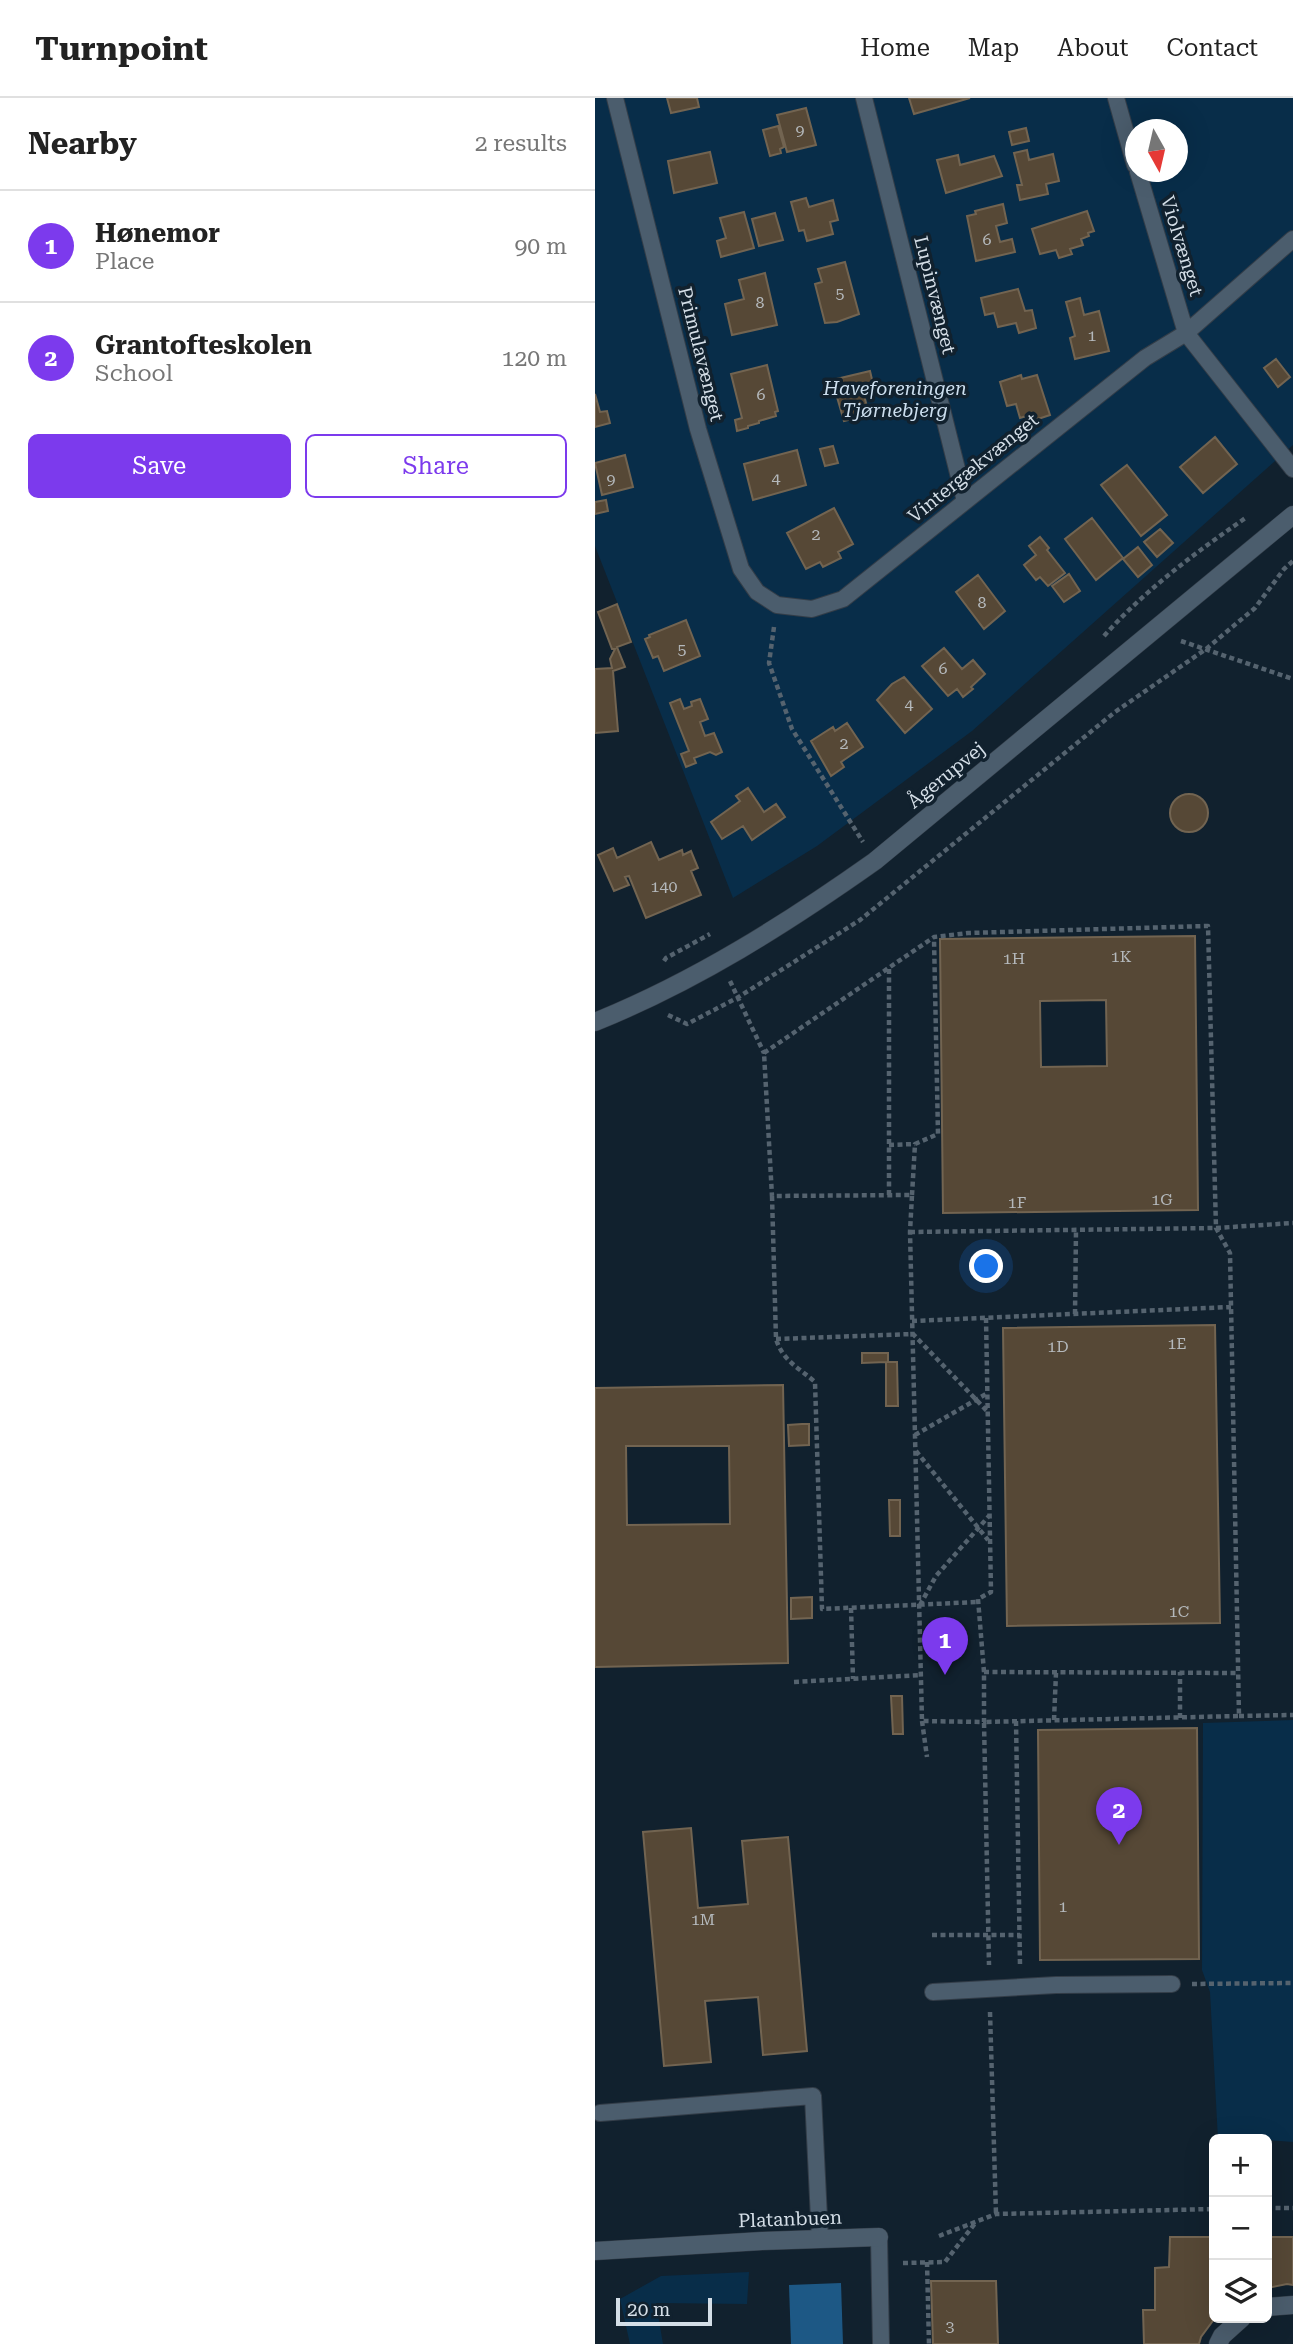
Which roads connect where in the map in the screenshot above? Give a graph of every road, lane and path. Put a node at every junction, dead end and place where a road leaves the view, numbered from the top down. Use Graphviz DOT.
graph roads {
  1 [pos="615,98"];
  2 [pos="864,98"];
  3 [pos="1116,98"];
  4 [pos="1125,128"];
  5 [pos="1140,182"];
  6 [pos="1293,239"];
  7 [pos="1186,333"];
  8 [pos="1293,469"];
  9 [pos="965,501"];
  10 [pos="1257,510"];
  11 [pos="1293,515"];
  12 [pos="1293,561"];
  13 [pos="777,605"];
  14 [pos="1155,631"];
  15 [pos="1096,645"];
  16 [pos="1206,649"];
  17 [pos="1293,679"];
  18 [pos="873,833"];
  19 [pos="862,841"];
  20 [pos="852,848"];
  21 [pos="875,861"];
  22 [pos="711,934"];
  23 [pos="934,937"];
  24 [pos="721,961"];
  25 [pos="890,967"];
  26 [pos="737,998"];
  27 [pos="642,1002"];
  28 [pos="595,1022"];
  29 [pos="764,1053"];
  30 [pos="915,1144"];
  31 [pos="889,1145"];
  32 [pos="889,1195"];
  33 [pos="912,1195"];
  34 [pos="772,1196"];
  35 [pos="1293,1223"];
  36 [pos="1216,1228"];
  37 [pos="1076,1230"];
  38 [pos="910,1232"];
  39 [pos="1231,1307"];
  40 [pos="1075,1314"];
  41 [pos="986,1318"];
  42 [pos="912,1321"];
  43 [pos="913,1334"];
  44 [pos="776,1339"];
  45 [pos="987,1393"];
  46 [pos="977,1399"];
  47 [pos="987,1411"];
  48 [pos="915,1435"];
  49 [pos="915,1451"];
  50 [pos="989,1516"];
  51 [pos="979,1527"];
  52 [pos="989,1542"];
  53 [pos="978,1601"];
  54 [pos="919,1605"];
  55 [pos="851,1608"];
  56 [pos="984,1672"];
  57 [pos="1180,1672"];
  58 [pos="1056,1673"];
  59 [pos="1238,1673"];
  60 [pos="921,1675"];
  61 [pos="853,1679"];
  62 [pos="794,1682"];
  63 [pos="1293,1715"];
  64 [pos="1239,1716"];
  65 [pos="1180,1718"];
  66 [pos="1054,1720"];
  67 [pos="922,1721"];
  68 [pos="1016,1721"];
  69 [pos="984,1722"];
  70 [pos="927,1756"];
  71 [pos="932,1935"];
  72 [pos="987,1935"];
  73 [pos="1020,1935"];
  74 [pos="1020,1967"];
  75 [pos="1293,1983"];
  76 [pos="1172,1984"];
  77 [pos="990,1989"];
  78 [pos="933,1992"];
  79 [pos="600,2113"];
  80 [pos="1293,2206"];
  81 [pos="1272,2208"];
  82 [pos="1209,2209"];
  83 [pos="996,2214"];
  84 [pos="939,2236"];
  85 [pos="880,2237"];
  86 [pos="820,2239"];
  87 [pos="595,2250"];
  88 [pos="927,2262"];
  89 [pos="1293,2305"];
  90 [pos="1272,2306"];
  91 [pos="1236,2323"];
  92 [pos="881,2344"];
  93 [pos="929,2344"];
  94 [pos="1218,2344"];
  1 -- 13 [label="lane, Primulavænget"];
  2 -- 9 [label="lane, Lupinvænget"];
  3 -- 4 [label="lane"];
  5 -- 7 [label="lane, Violvænget"];
  6 -- 7 [label="lane, Vintergækvænget"];
  7 -- 8 [label="lane"];
  7 -- 9 [label="lane, Vintergækvænget"];
  9 -- 13 [label="lane, Vintergækvænget"];
  10 -- 15 [label="path"];
  11 -- 14 [label="street, Ågerupvej"];
  12 -- 16 [label="path"];
  13 -- 19 [label="path"];
  14 -- 16 [label="path"];
  14 -- 21 [label="street, Ågerupvej"];
  16 -- 17 [label="path"];
  16 -- 26 [label="path"];
  18 -- 19 [label="path"];
  19 -- 20 [label="path"];
  19 -- 21 [label="path"];
  21 -- 24 [label="street, Ågerupvej"];
  22 -- 27 [label="path"];
  23 -- 25 [label="path"];
  23 -- 30 [label="path"];
  23 -- 36 [label="path"];
  24 -- 26 [label="path"];
  24 -- 27 [label="street, Ågerupvej"];
  25 -- 29 [label="path"];
  25 -- 31 [label="path"];
  26 -- 27 [label="path"];
  26 -- 29 [label="path"];
  27 -- 28 [label="street, Ågerupvej"];
  29 -- 34 [label="path"];
  30 -- 31 [label="path"];
  30 -- 33 [label="path"];
  31 -- 32 [label="path"];
  32 -- 33 [label="path"];
  32 -- 34 [label="path"];
  33 -- 38 [label="path"];
  34 -- 44 [label="path"];
  35 -- 36 [label="path"];
  36 -- 37 [label="path"];
  36 -- 39 [label="path"];
  37 -- 38 [label="path"];
  37 -- 40 [label="path"];
  38 -- 42 [label="path"];
  39 -- 40 [label="path"];
  39 -- 59 [label="path"];
  40 -- 41 [label="path"];
  41 -- 42 [label="path"];
  41 -- 45 [label="path"];
  42 -- 43 [label="path"];
  43 -- 44 [label="path"];
  43 -- 46 [label="path"];
  43 -- 48 [label="path"];
  44 -- 55 [label="path"];
  45 -- 46 [label="path"];
  45 -- 47 [label="path"];
  46 -- 47 [label="path"];
  46 -- 48 [label="path"];
  47 -- 50 [label="path"];
  48 -- 49 [label="path"];
  49 -- 51 [label="path"];
  49 -- 54 [label="path"];
  50 -- 51 [label="path"];
  50 -- 52 [label="path"];
  51 -- 52 [label="path"];
  51 -- 54 [label="path"];
  52 -- 53 [label="path"];
  53 -- 54 [label="path"];
  53 -- 56 [label="path"];
  54 -- 55 [label="path"];
  54 -- 60 [label="path"];
  55 -- 61 [label="path"];
  56 -- 58 [label="path"];
  56 -- 69 [label="path"];
  57 -- 58 [label="path"];
  57 -- 59 [label="path"];
  57 -- 65 [label="path"];
  58 -- 66 [label="path"];
  59 -- 64 [label="path"];
  60 -- 61 [label="path"];
  60 -- 67 [label="path"];
  61 -- 62 [label="path"];
  63 -- 64 [label="path"];
  64 -- 65 [label="path"];
  65 -- 66 [label="path"];
  66 -- 68 [label="path"];
  67 -- 69 [label="path"];
  67 -- 70 [label="path"];
  68 -- 69 [label="path"];
  68 -- 73 [label="path"];
  69 -- 72 [label="path"];
  71 -- 72 [label="path"];
  72 -- 73 [label="path"];
  72 -- 77 [label="path"];
  73 -- 74 [label="path"];
  75 -- 76 [label="path"];
  76 -- 77 [label="lane"];
  77 -- 78 [label="lane"];
  77 -- 83 [label="path"];
  79 -- 86 [label="lane"];
  80 -- 81 [label="path"];
  82 -- 83 [label="path"];
  83 -- 84 [label="path"];
  85 -- 86 [label="street, Platanbuen"];
  85 -- 92 [label="lane, Platanbuen"];
  86 -- 87 [label="street, Platanbuen"];
  88 -- 93 [label="path"];
  89 -- 90 [label="street"];
  91 -- 94 [label="street"];
}
